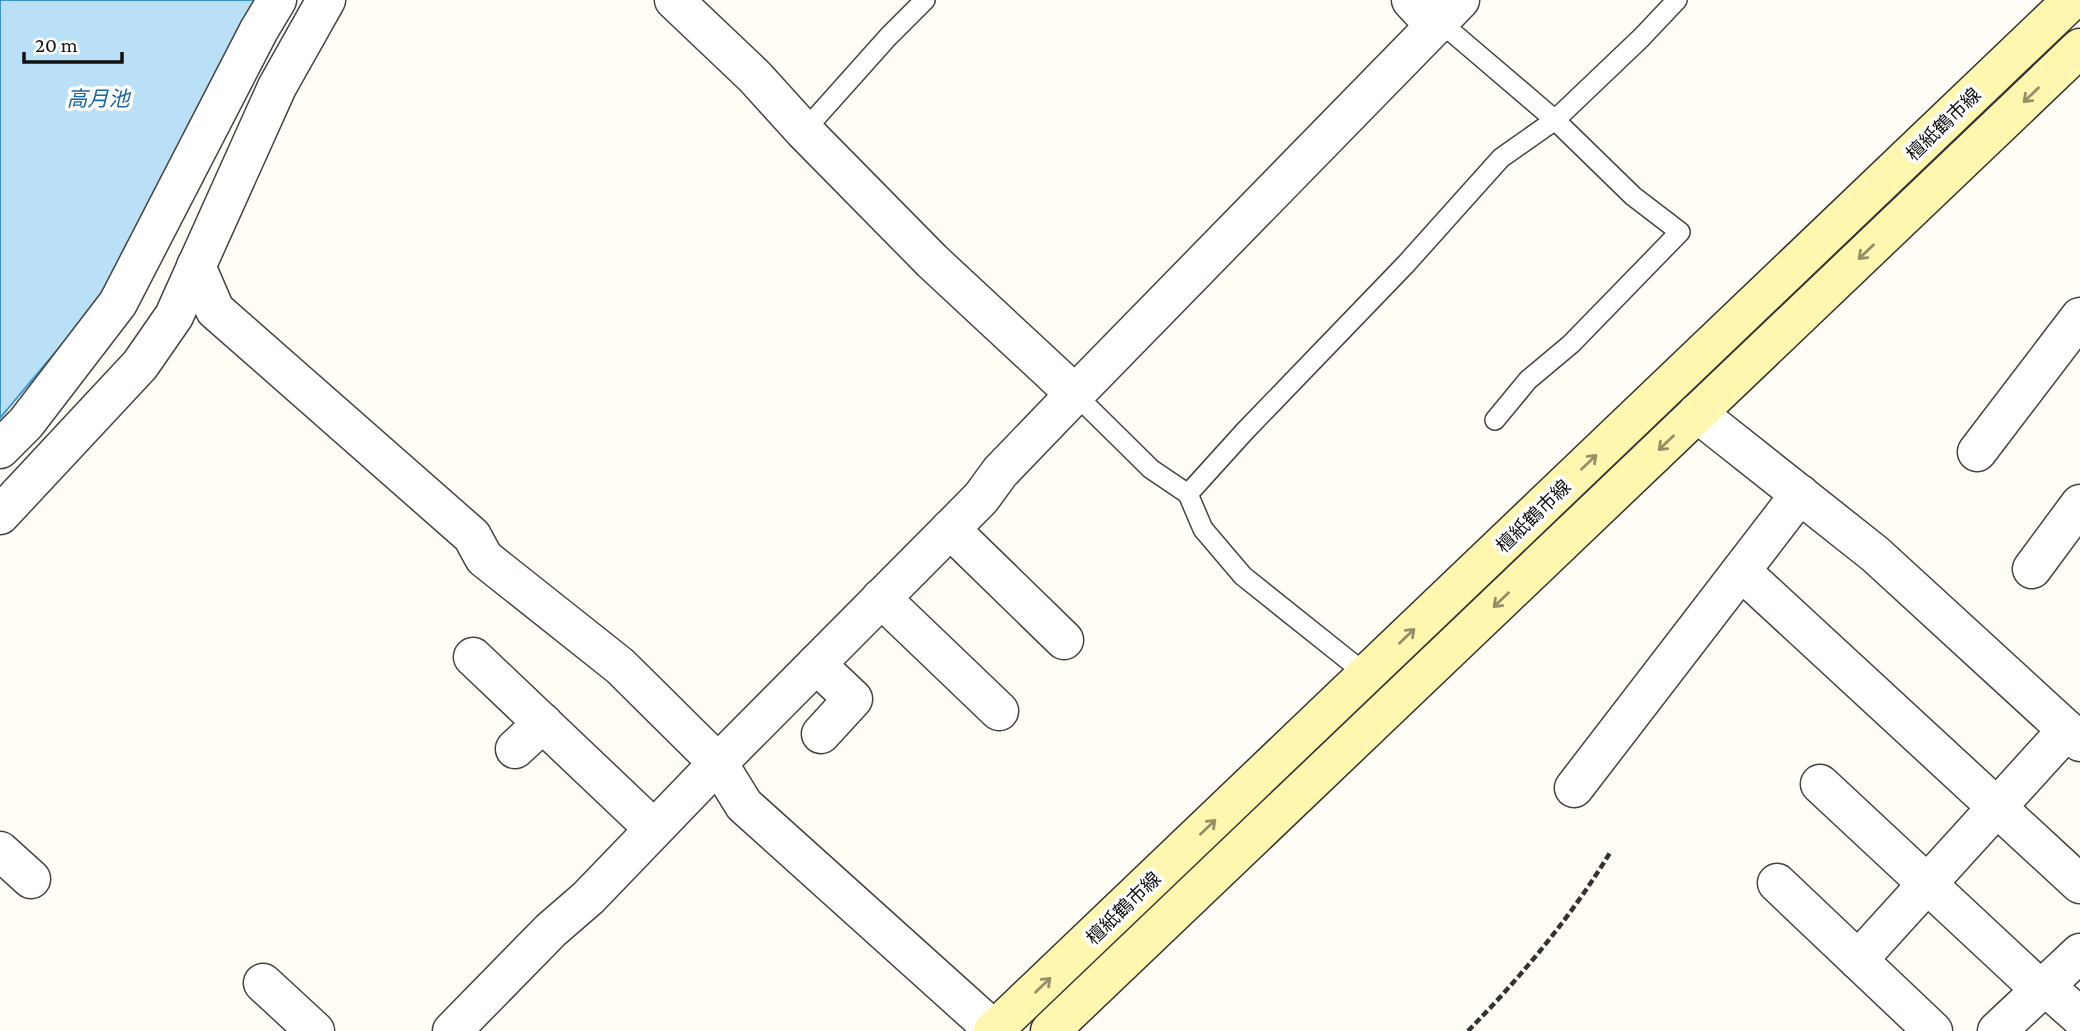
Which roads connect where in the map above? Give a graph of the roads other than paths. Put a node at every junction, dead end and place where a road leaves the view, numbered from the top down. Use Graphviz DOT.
graph roads {
  1 [pos="277,0"];
  2 [pos="326,0"];
  3 [pos="925,0"];
  4 [pos="1677,0"];
  5 [pos="2072,0"];
  6 [pos="682,2"];
  7 [pos="1436,12"];
  8 [pos="2080,48"];
  9 [pos="1555,120"];
  10 [pos="804,131"];
  11 [pos="196,266"];
  12 [pos="2080,317"];
  13 [pos="1075,394"];
  14 [pos="1698,413"];
  15 [pos="1495,420"];
  16 [pos="0,449"];
  17 [pos="1977,452"];
  18 [pos="1188,494"];
  19 [pos="1800,494"];
  20 [pos="2080,504"];
  21 [pos="0,515"];
  22 [pos="950,529"];
  23 [pos="2032,569"];
  24 [pos="1741,571"];
  25 [pos="881,598"];
  26 [pos="1064,640"];
  27 [pos="473,657"];
  28 [pos="816,664"];
  29 [pos="1367,675"];
  30 [pos="999,711"];
  31 [pos="543,723"];
  32 [pos="821,734"];
  33 [pos="2073,736"];
  34 [pos="515,749"];
  35 [pos="718,762"];
  36 [pos="1820,784"];
  37 [pos="1574,788"];
  38 [pos="1996,808"];
  39 [pos="654,829"];
  40 [pos="0,851"];
  41 [pos="31,878"];
  42 [pos="1777,883"];
  43 [pos="1928,883"];
  44 [pos="2080,884"];
  45 [pos="2080,953"];
  46 [pos="1858,960"];
  47 [pos="263,983"];
  48 [pos="2043,988"];
  49 [pos="2080,1017"];
  50 [pos="994,1030"];
  51 [pos="314,1031"];
  52 [pos="452,1031"];
  53 [pos="1050,1031"];
  54 [pos="1933,1031"];
  55 [pos="1997,1031"];
  1 -- 16 [label="street"];
  2 -- 11 [label="street"];
  3 -- 10 [label="lane"];
  4 -- 9 [label="lane"];
  29 -- 5 [label="main road, 檀紙鶴市線, one-way"];
  6 -- 10 [label="street"];
  7 -- 9 [label="lane"];
  7 -- 13 [label="street"];
  8 -- 14 [label="main road, 檀紙鶴市線, one-way"];
  9 -- 15 [label="lane"];
  9 -- 18 [label="lane"];
  10 -- 13 [label="street"];
  11 -- 21 [label="street"];
  11 -- 35 [label="street"];
  12 -- 17 [label="street"];
  13 -- 18 [label="lane"];
  13 -- 22 [label="street"];
  14 -- 19 [label="street"];
  14 -- 53 [label="main road, 檀紙鶴市線, one-way"];
  18 -- 29 [label="lane"];
  19 -- 24 [label="street"];
  19 -- 33 [label="street"];
  20 -- 23 [label="street"];
  22 -- 25 [label="street"];
  22 -- 26 [label="street"];
  24 -- 37 [label="street"];
  24 -- 38 [label="street"];
  25 -- 28 [label="street"];
  25 -- 30 [label="street"];
  27 -- 31 [label="street"];
  28 -- 32 [label="street"];
  28 -- 35 [label="street"];
  50 -- 29 [label="main road, 檀紙鶴市線, one-way"];
  31 -- 34 [label="street"];
  31 -- 39 [label="street"];
  33 -- 38 [label="street"];
  35 -- 39 [label="street"];
  35 -- 50 [label="street"];
  36 -- 43 [label="street"];
  38 -- 43 [label="street"];
  38 -- 44 [label="street"];
  39 -- 52 [label="street"];
  40 -- 41 [label="street"];
  42 -- 46 [label="street"];
  43 -- 46 [label="street"];
  43 -- 48 [label="street"];
  45 -- 48 [label="street"];
  46 -- 54 [label="street"];
  47 -- 51 [label="street"];
  48 -- 49 [label="street"];
  48 -- 55 [label="street"];
}
